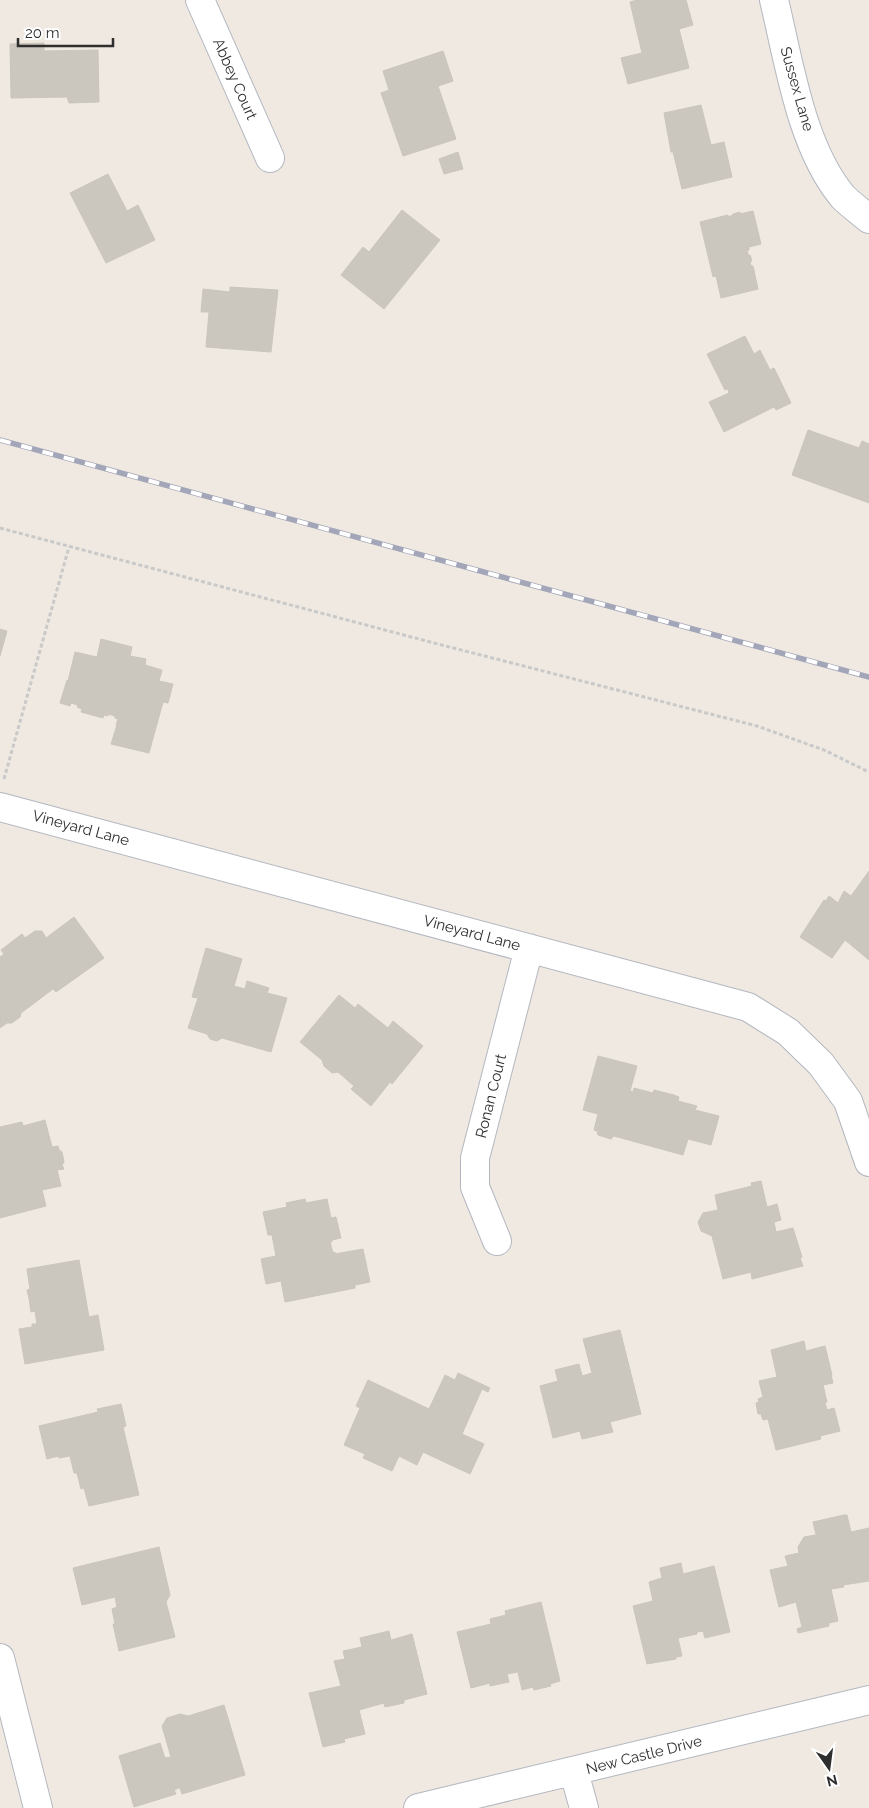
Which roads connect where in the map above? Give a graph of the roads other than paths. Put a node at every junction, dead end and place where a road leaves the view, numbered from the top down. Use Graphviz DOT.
graph roads {
  1 [pos="200,0"];
  2 [pos="774,0"];
  3 [pos="270,158"];
  4 [pos="869,219"];
  5 [pos="1,796"];
  6 [pos="529,948"];
  7 [pos="869,1162"];
  8 [pos="497,1241"];
  9 [pos="0,1658"];
  10 [pos="869,1700"];
  11 [pos="574,1772"];
  12 [pos="38,1808"];
  13 [pos="418,1808"];
  14 [pos="584,1808"];
  1 -- 3 [label="street, Abbey Court"];
  2 -- 4 [label="street, Sussex Lane"];
  5 -- 6 [label="street, Vineyard Lane"];
  6 -- 7 [label="street, Vineyard Lane"];
  6 -- 8 [label="street, Ronan Court"];
  9 -- 12 [label="street"];
  10 -- 11 [label="street, New Castle Drive"];
  11 -- 13 [label="street, New Castle Drive"];
  11 -- 14 [label="street"];
}
